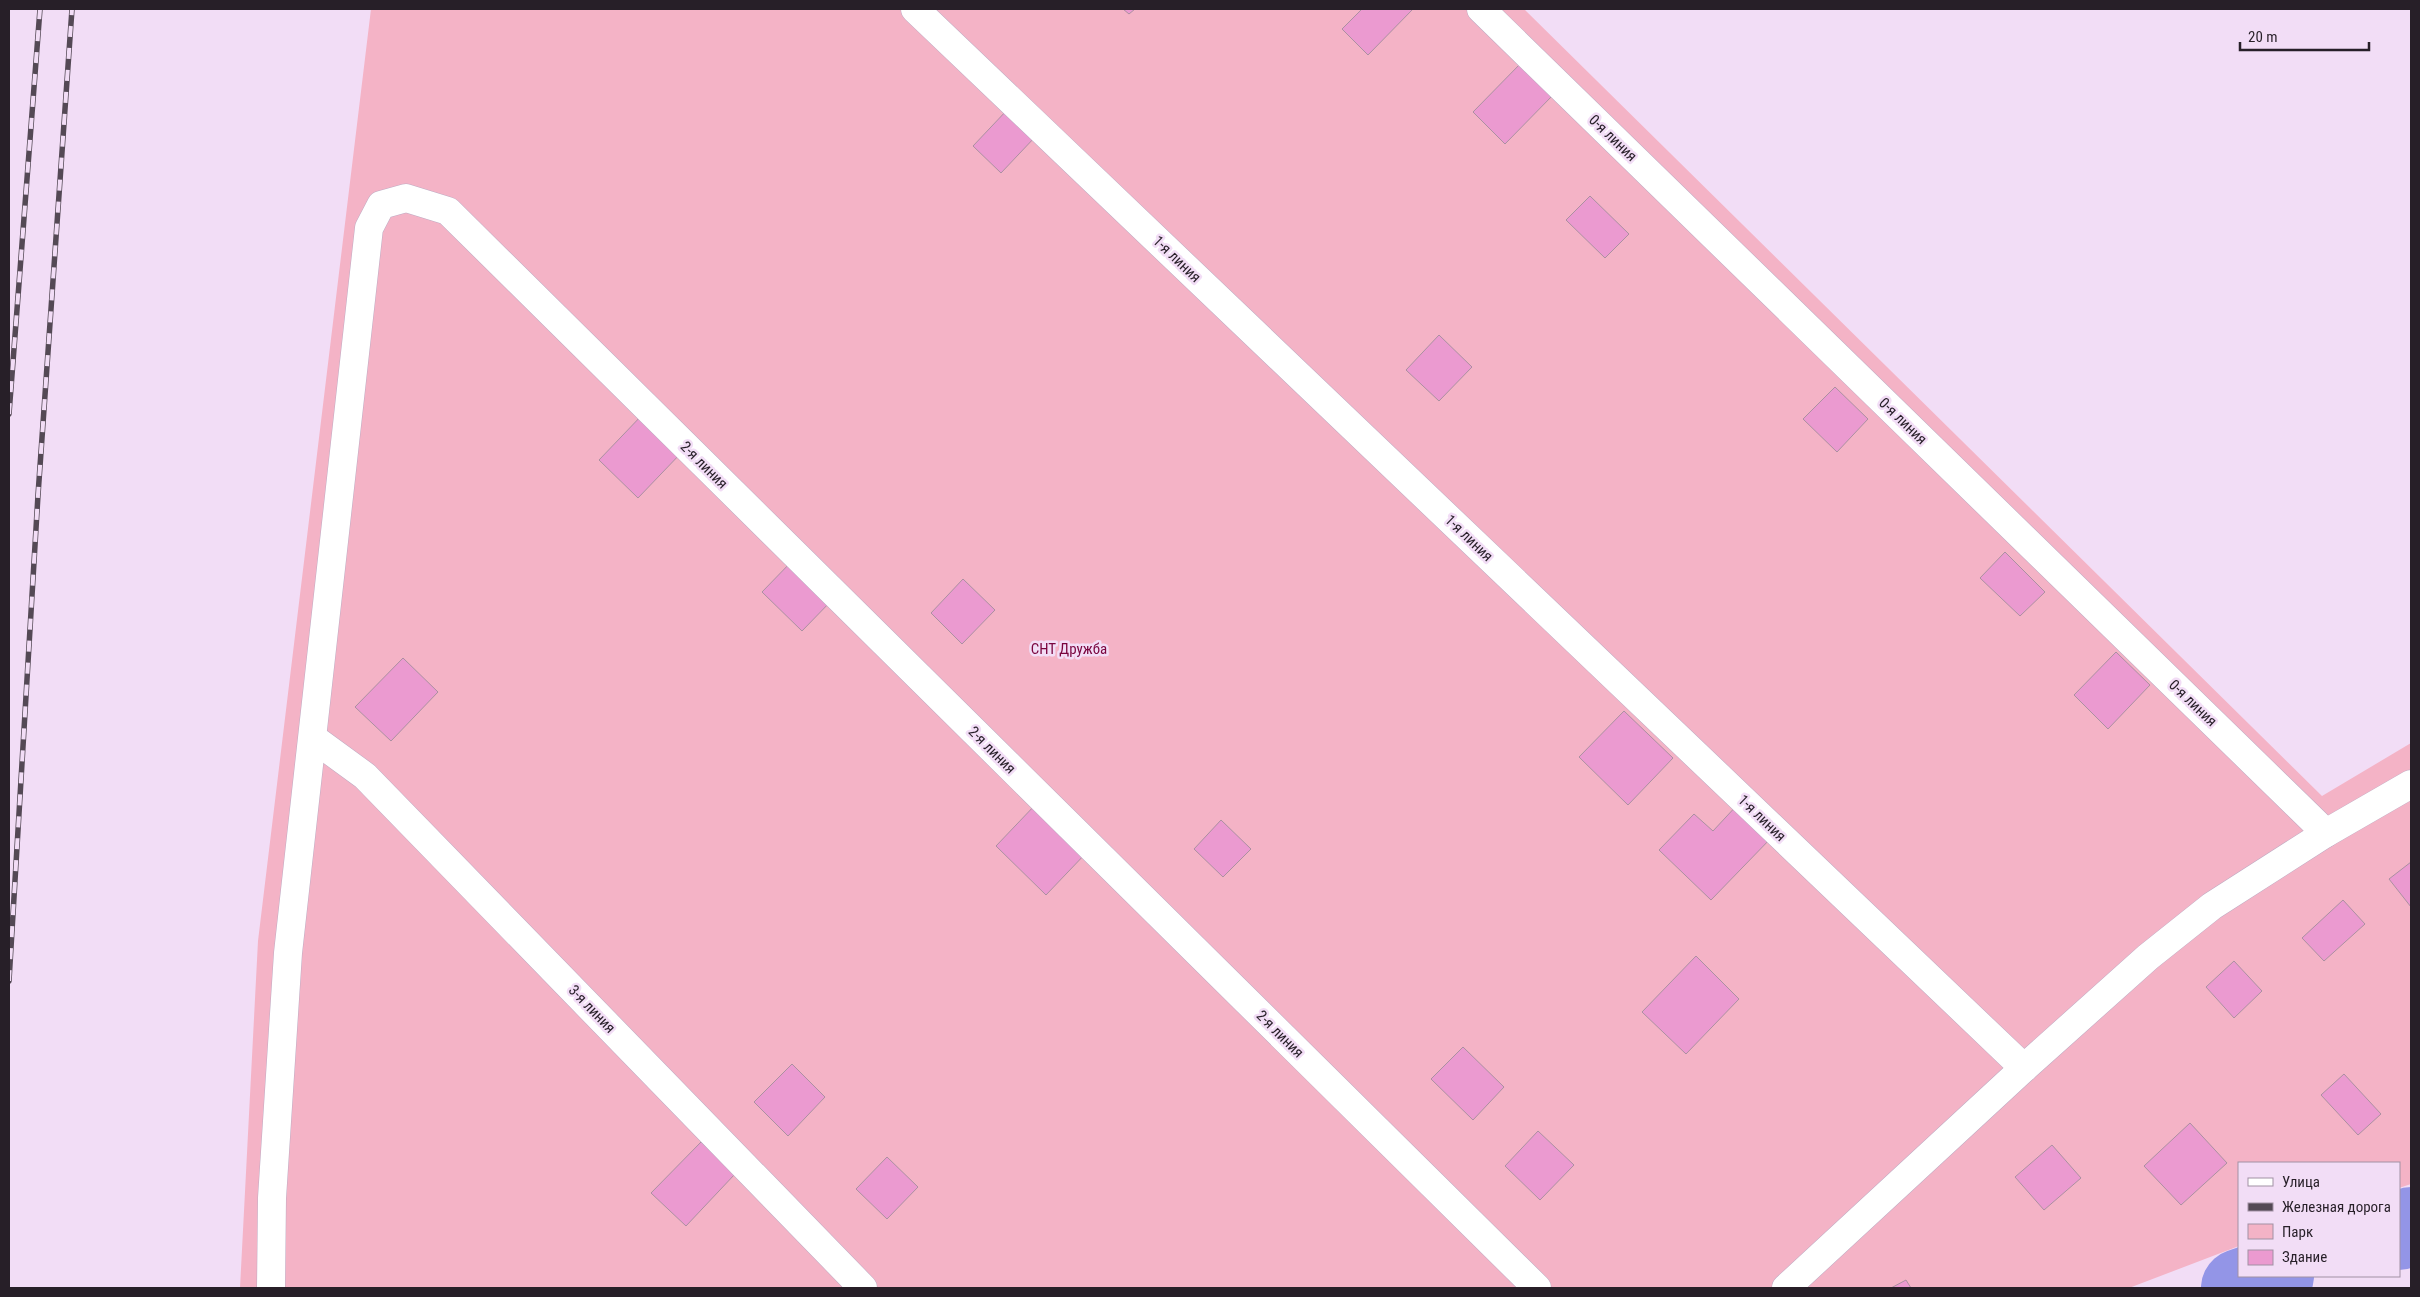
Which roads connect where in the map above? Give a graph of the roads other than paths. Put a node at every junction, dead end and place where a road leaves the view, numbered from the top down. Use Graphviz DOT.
graph roads {
  1 [pos="915,9"];
  2 [pos="1480,9"];
  3 [pos="313,738"];
  4 [pos="2411,784"];
  5 [pos="2326,833"];
  6 [pos="2024,1068"];
  7 [pos="271,1288"];
  8 [pos="863,1288"];
  9 [pos="1537,1288"];
  10 [pos="1786,1288"];
  1 -- 6 [label="street, 1-я линия"];
  2 -- 5 [label="street, 0-я линия"];
  3 -- 7 [label="street"];
  3 -- 8 [label="street, 3-я линия"];
  3 -- 9 [label="street, 2-я линия"];
  4 -- 5 [label="street"];
  5 -- 6 [label="street"];
  6 -- 10 [label="street"];
}
